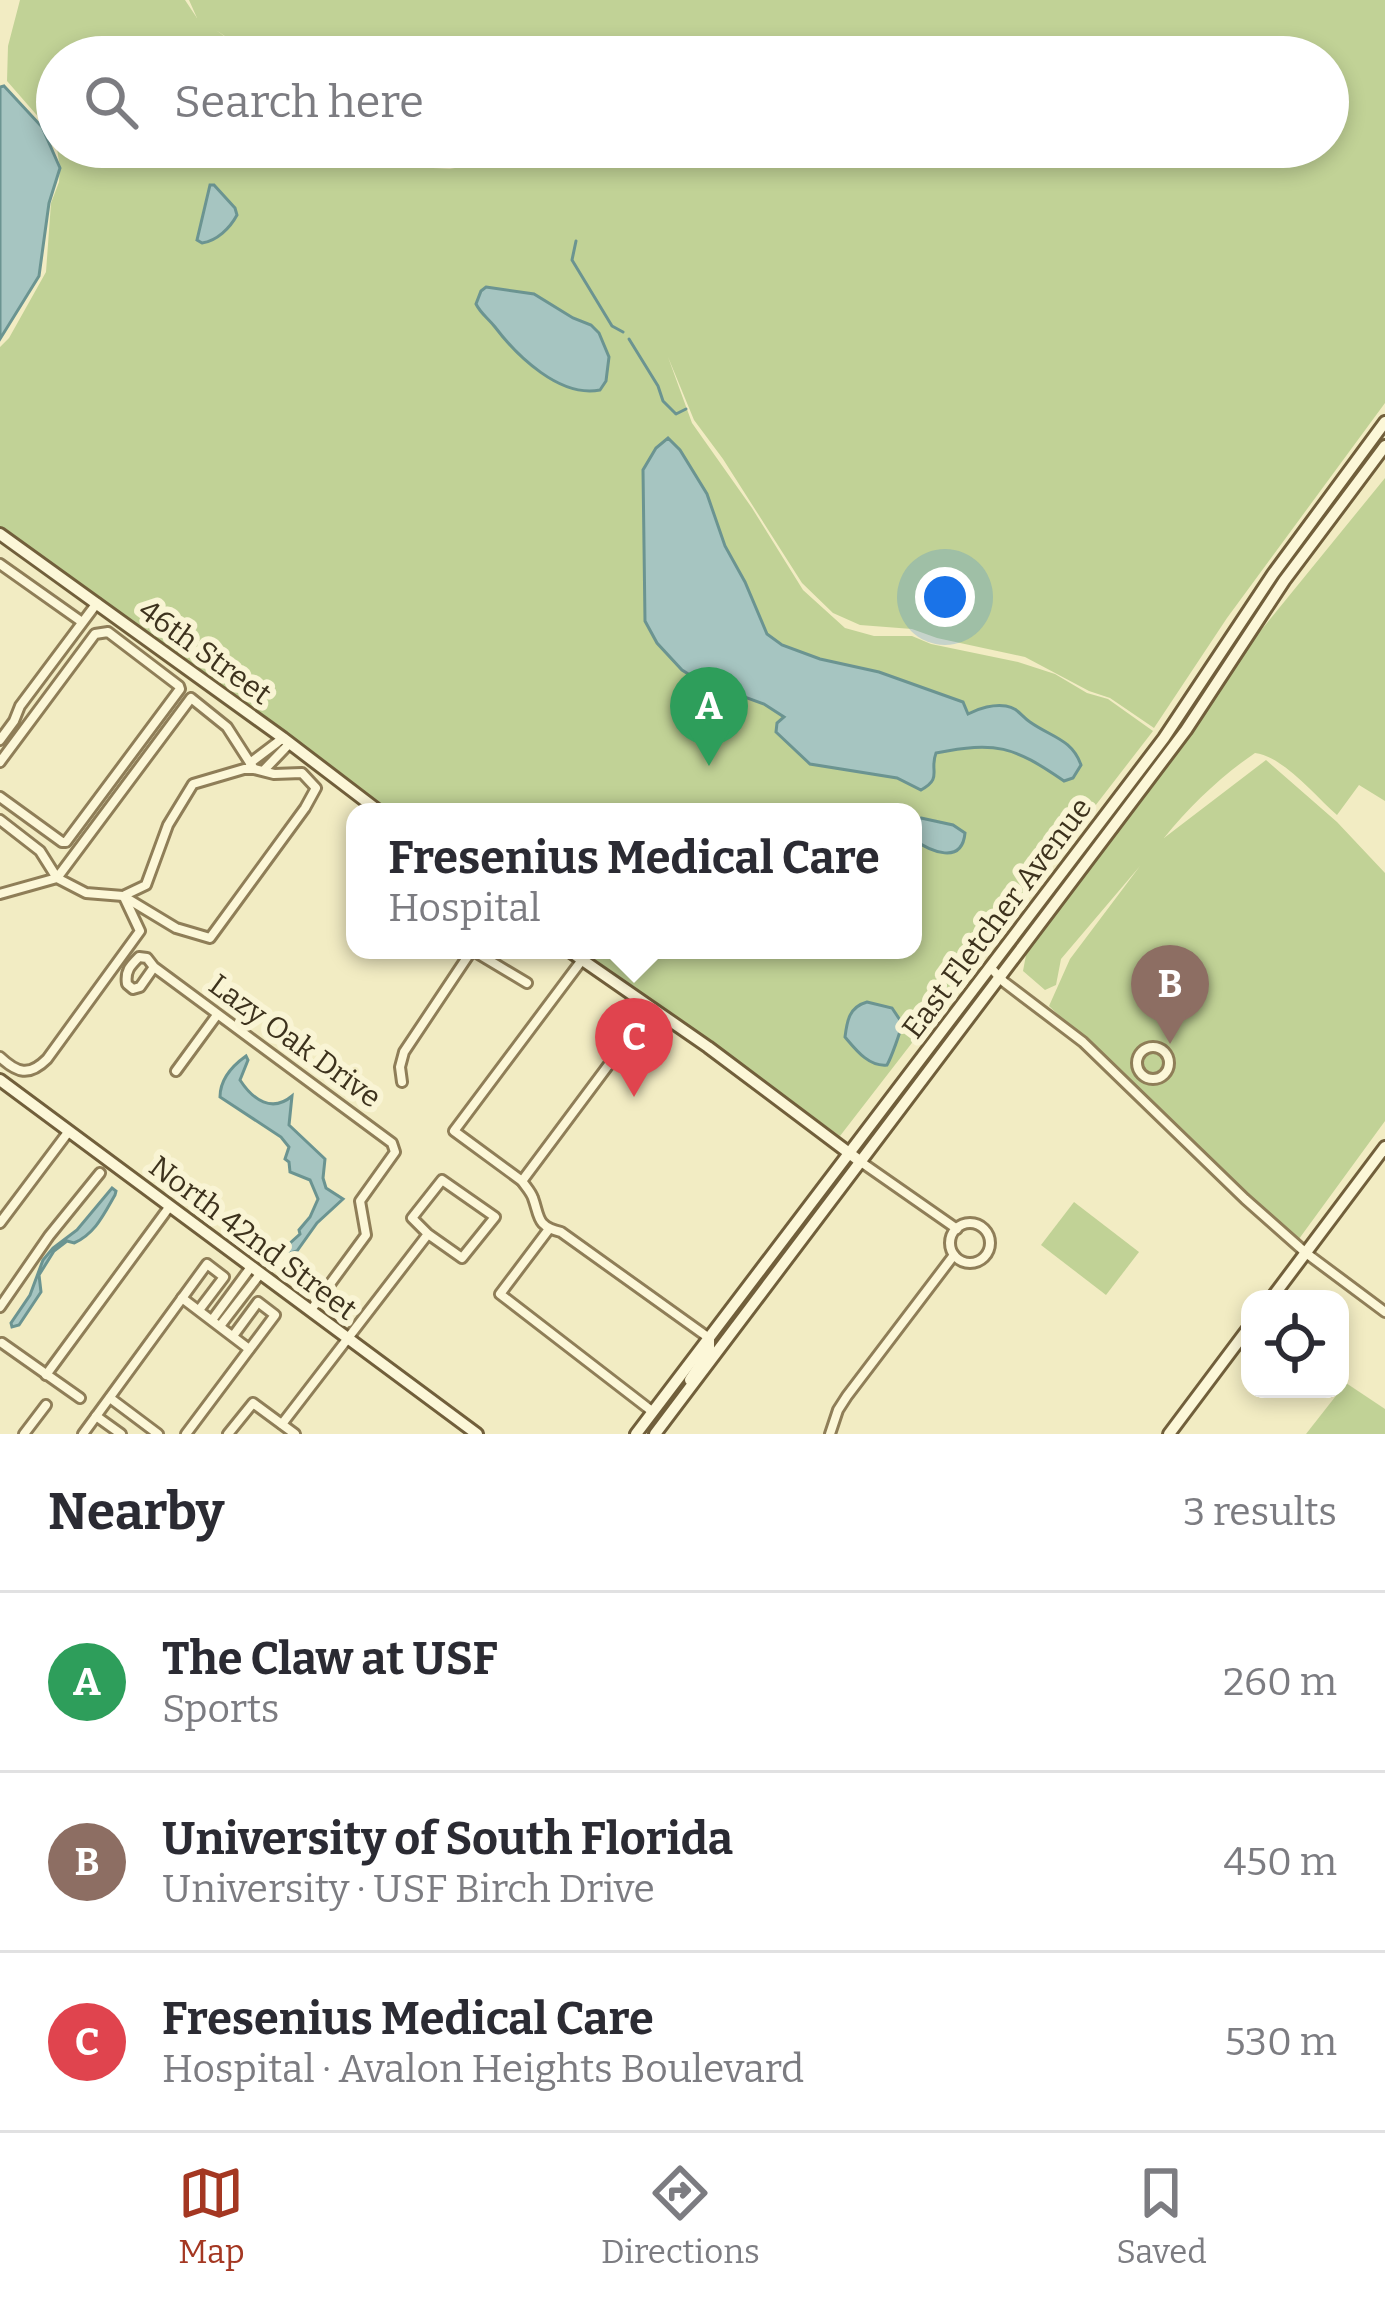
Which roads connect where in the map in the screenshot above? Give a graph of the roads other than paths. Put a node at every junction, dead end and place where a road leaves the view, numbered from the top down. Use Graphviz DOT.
graph roads {
  1 [pos="1385,422"];
  2 [pos="1365,448"];
  3 [pos="1382,455"];
  4 [pos="0,534"];
  5 [pos="0,563"];
  6 [pos="97,603"];
  7 [pos="82,622"];
  8 [pos="140,634"];
  9 [pos="129,649"];
  10 [pos="193,672"];
  11 [pos="180,689"];
  12 [pos="0,740"];
  13 [pos="287,740"];
  14 [pos="0,762"];
  15 [pos="254,766"];
  16 [pos="0,797"];
  17 [pos="368,803"];
  18 [pos="0,820"];
  19 [pos="57,878"];
  20 [pos="0,894"];
  21 [pos="123,896"];
  22 [pos="466,959"];
  23 [pos="487,959"];
  24 [pos="582,959"];
  25 [pos="1008,965"];
  26 [pos="154,967"];
  27 [pos="997,976"];
  28 [pos="526,983"];
  29 [pos="1014,990"];
  30 [pos="651,1008"];
  31 [pos="218,1015"];
  32 [pos="0,1057"];
  33 [pos="176,1071"];
  34 [pos="1142,1076"];
  35 [pos="0,1081"];
  36 [pos="402,1082"];
  37 [pos="1132,1088"];
  38 [pos="69,1131"];
  39 [pos="1385,1147"];
  40 [pos="849,1152"];
  41 [pos="861,1162"];
  42 [pos="98,1176"];
  43 [pos="522,1181"];
  44 [pos="170,1206"];
  45 [pos="0,1223"];
  46 [pos="549,1229"];
  47 [pos="957,1229"];
  48 [pos="428,1234"];
  49 [pos="1306,1253"];
  50 [pos="954,1255"];
  51 [pos="256,1271"];
  52 [pos="1278,1290"];
  53 [pos="182,1298"];
  54 [pos="0,1307"];
  55 [pos="199,1310"];
  56 [pos="310,1310"];
  57 [pos="1385,1312"];
  58 [pos="216,1323"];
  59 [pos="233,1336"];
  60 [pos="347,1337"];
  61 [pos="709,1338"];
  62 [pos="1241,1339"];
  63 [pos="2,1343"];
  64 [pos="249,1348"];
  65 [pos="49,1370"];
  66 [pos="80,1398"];
  67 [pos="110,1398"];
  68 [pos="681,1400"];
  69 [pos="46,1405"];
  70 [pos="653,1412"];
  71 [pos="96,1416"];
  72 [pos="282,1424"];
  73 [pos="24,1434"];
  74 [pos="82,1434"];
  75 [pos="121,1434"];
  76 [pos="158,1434"];
  77 [pos="187,1434"];
  78 [pos="228,1434"];
  79 [pos="296,1434"];
  80 [pos="477,1434"];
  81 [pos="636,1434"];
  82 [pos="655,1434"];
  83 [pos="830,1434"];
  84 [pos="1169,1434"];
  1 -- 2 [label="main road, East Fletcher Avenue"];
  2 -- 3 [label="main road"];
  2 -- 27 [label="main road, East Fletcher Avenue"];
  3 -- 25 [label="main road, East Fletcher Avenue"];
  4 -- 6 [label="main road, 46th Street"];
  5 -- 7 [label="street"];
  6 -- 7 [label="street"];
  6 -- 8 [label="main road, 46th Street"];
  7 -- 12 [label="street"];
  8 -- 9 [label="street"];
  8 -- 10 [label="main road, 46th Street"];
  9 -- 11 [label="street"];
  9 -- 14 [label="street"];
  10 -- 11 [label="street"];
  10 -- 13 [label="main road, 46th Street"];
  11 -- 16 [label="street"];
  13 -- 15 [label="street"];
  13 -- 15 [label="street"];
  13 -- 17 [label="main road, 46th Street"];
  15 -- 19 [label="street"];
  15 -- 21 [label="street"];
  15 -- 21 [label="street"];
  18 -- 19 [label="street"];
  19 -- 20 [label="street"];
  19 -- 21 [label="street"];
  21 -- 32 [label="street"];
  22 -- 36 [label="street"];
  23 -- 28 [label="street"];
  24 -- 30 [label="main road"];
  24 -- 43 [label="street"];
  25 -- 27 [label="main road, East Fletcher Avenue"];
  25 -- 29 [label="street"];
  26 -- 31 [label="street, Lazy Oak Drive"];
  27 -- 29 [label="street"];
  27 -- 40 [label="main road, East Fletcher Avenue"];
  27 -- 41 [label="main road, East Fletcher Avenue"];
  29 -- 37 [label="street"];
  30 -- 40 [label="main road"];
  30 -- 43 [label="street"];
  31 -- 33 [label="street"];
  31 -- 56 [label="street, Lazy Oak Drive"];
  34 -- 34 [label="street"];
  34 -- 37 [label="street"];
  35 -- 38 [label="main road, North 42nd Street"];
  37 -- 49 [label="street"];
  38 -- 44 [label="main road, North 42nd Street"];
  38 -- 45 [label="street"];
  39 -- 49 [label="main road"];
  40 -- 41 [label="main road"];
  40 -- 61 [label="main road, East Fletcher Avenue"];
  41 -- 47 [label="street"];
  41 -- 68 [label="main road, East Fletcher Avenue"];
  42 -- 54 [label="street"];
  43 -- 46 [label="street"];
  44 -- 51 [label="main road, North 42nd Street"];
  44 -- 65 [label="street"];
  46 -- 61 [label="street"];
  46 -- 70 [label="street"];
  47 -- 50 [label="street"];
  47 -- 50 [label="street"];
  48 -- 48 [label="street"];
  48 -- 60 [label="street"];
  49 -- 52 [label="main road"];
  49 -- 57 [label="street"];
  50 -- 83 [label="street"];
  51 -- 56 [label="main road, North 42nd Street"];
  51 -- 58 [label="street"];
  53 -- 55 [label="street"];
  53 -- 55 [label="street"];
  53 -- 67 [label="street"];
  55 -- 58 [label="street"];
  56 -- 60 [label="main road, North 42nd Street"];
  58 -- 59 [label="street"];
  59 -- 64 [label="street"];
  59 -- 64 [label="street"];
  60 -- 72 [label="street"];
  60 -- 80 [label="main road, North 42nd Street"];
  61 -- 68 [label="main road"];
  61 -- 70 [label="main road, East Fletcher Avenue"];
  62 -- 84 [label="main road"];
  63 -- 65 [label="street"];
  64 -- 77 [label="street"];
  65 -- 66 [label="street"];
  67 -- 71 [label="street"];
  67 -- 76 [label="street"];
  68 -- 82 [label="main road, East Fletcher Avenue"];
  69 -- 73 [label="street"];
  70 -- 81 [label="main road, East Fletcher Avenue"];
  71 -- 74 [label="street"];
  71 -- 75 [label="street"];
  72 -- 78 [label="street"];
  72 -- 79 [label="street"];
}
